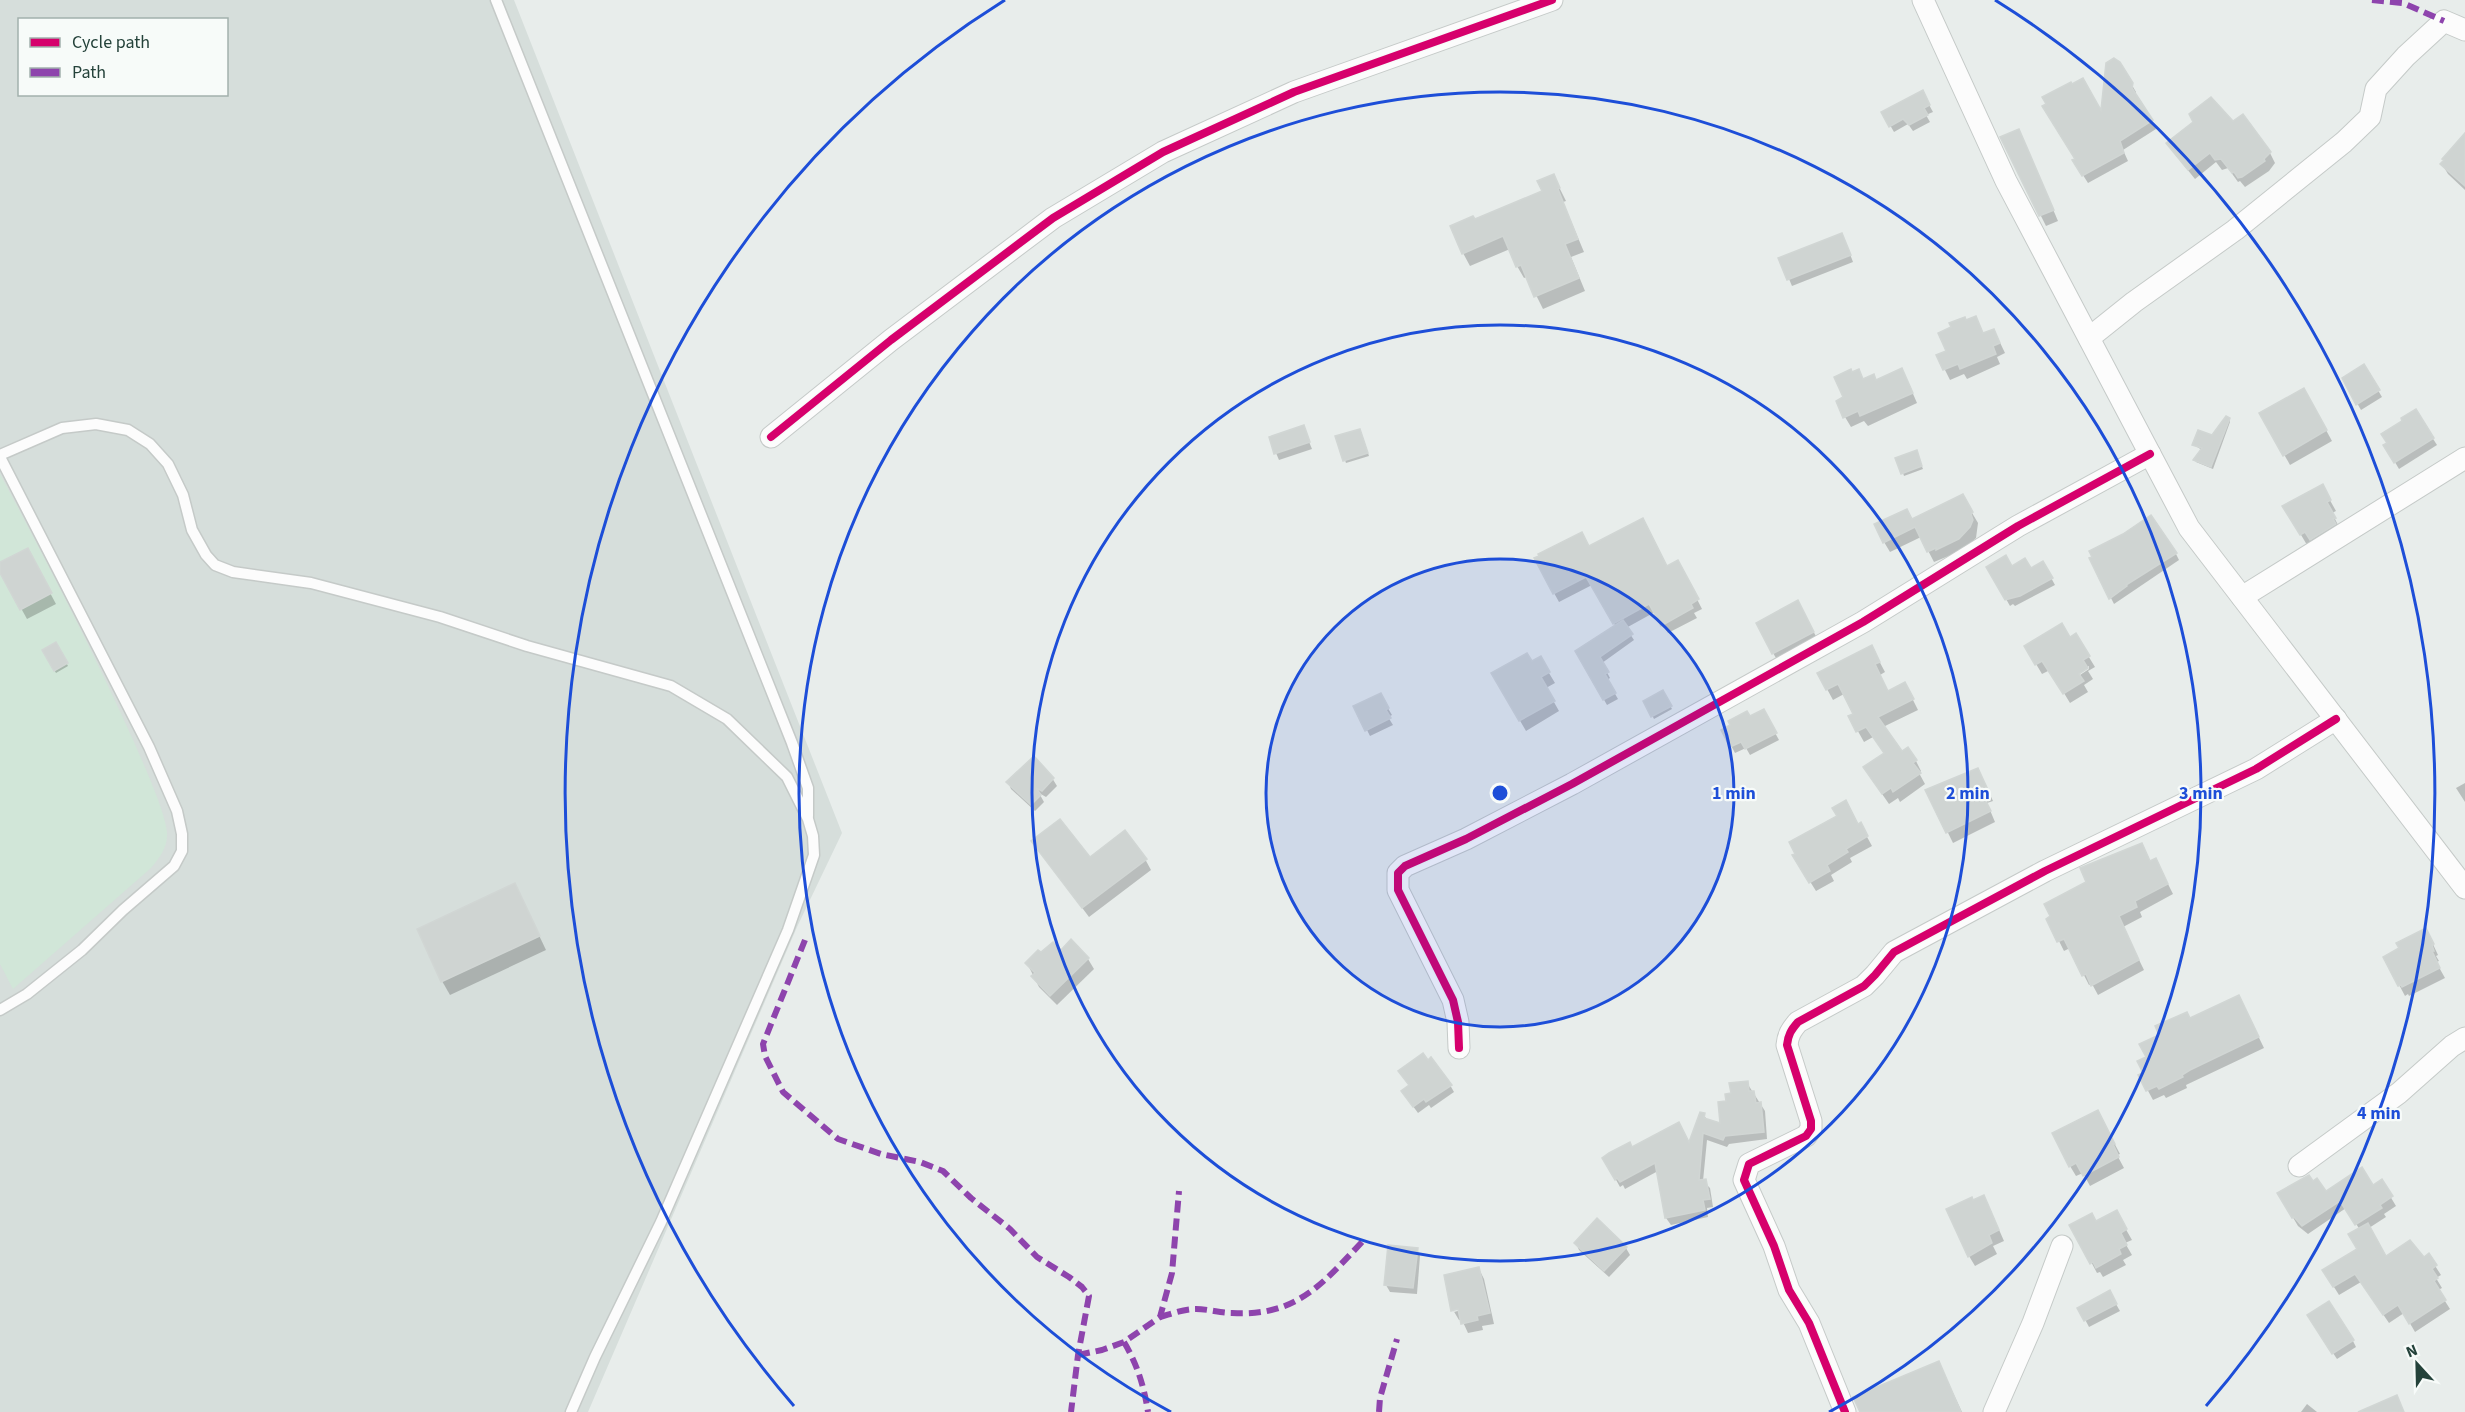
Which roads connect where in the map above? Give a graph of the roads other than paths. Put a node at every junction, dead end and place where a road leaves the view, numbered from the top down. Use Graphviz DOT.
graph roads {
  1 [pos="496,0"];
  2 [pos="1552,0"];
  3 [pos="1923,0"];
  4 [pos="2465,30"];
  5 [pos="2089,338"];
  6 [pos="771,437"];
  7 [pos="2150,454"];
  8 [pos="0,456"];
  9 [pos="2465,458"];
  10 [pos="2242,597"];
  11 [pos="2336,719"];
  12 [pos="808,819"];
  13 [pos="2462,879"];
  14 [pos="0,1010"];
  15 [pos="2465,1038"];
  16 [pos="1459,1048"];
  17 [pos="2299,1166"];
  18 [pos="2062,1246"];
  19 [pos="571,1412"];
  20 [pos="1845,1412"];
  21 [pos="1994,1412"];
  1 -- 12 [label="lane"];
  2 -- 6 [label="street"];
  3 -- 5 [label="street"];
  4 -- 5 [label="street"];
  5 -- 7 [label="street"];
  7 -- 10 [label="street"];
  7 -- 16 [label="street"];
  8 -- 12 [label="lane"];
  8 -- 14 [label="lane"];
  9 -- 10 [label="street"];
  10 -- 11 [label="street"];
  11 -- 13 [label="street"];
  11 -- 20 [label="street"];
  12 -- 19 [label="lane"];
  15 -- 17 [label="street"];
  18 -- 21 [label="street"];
}
